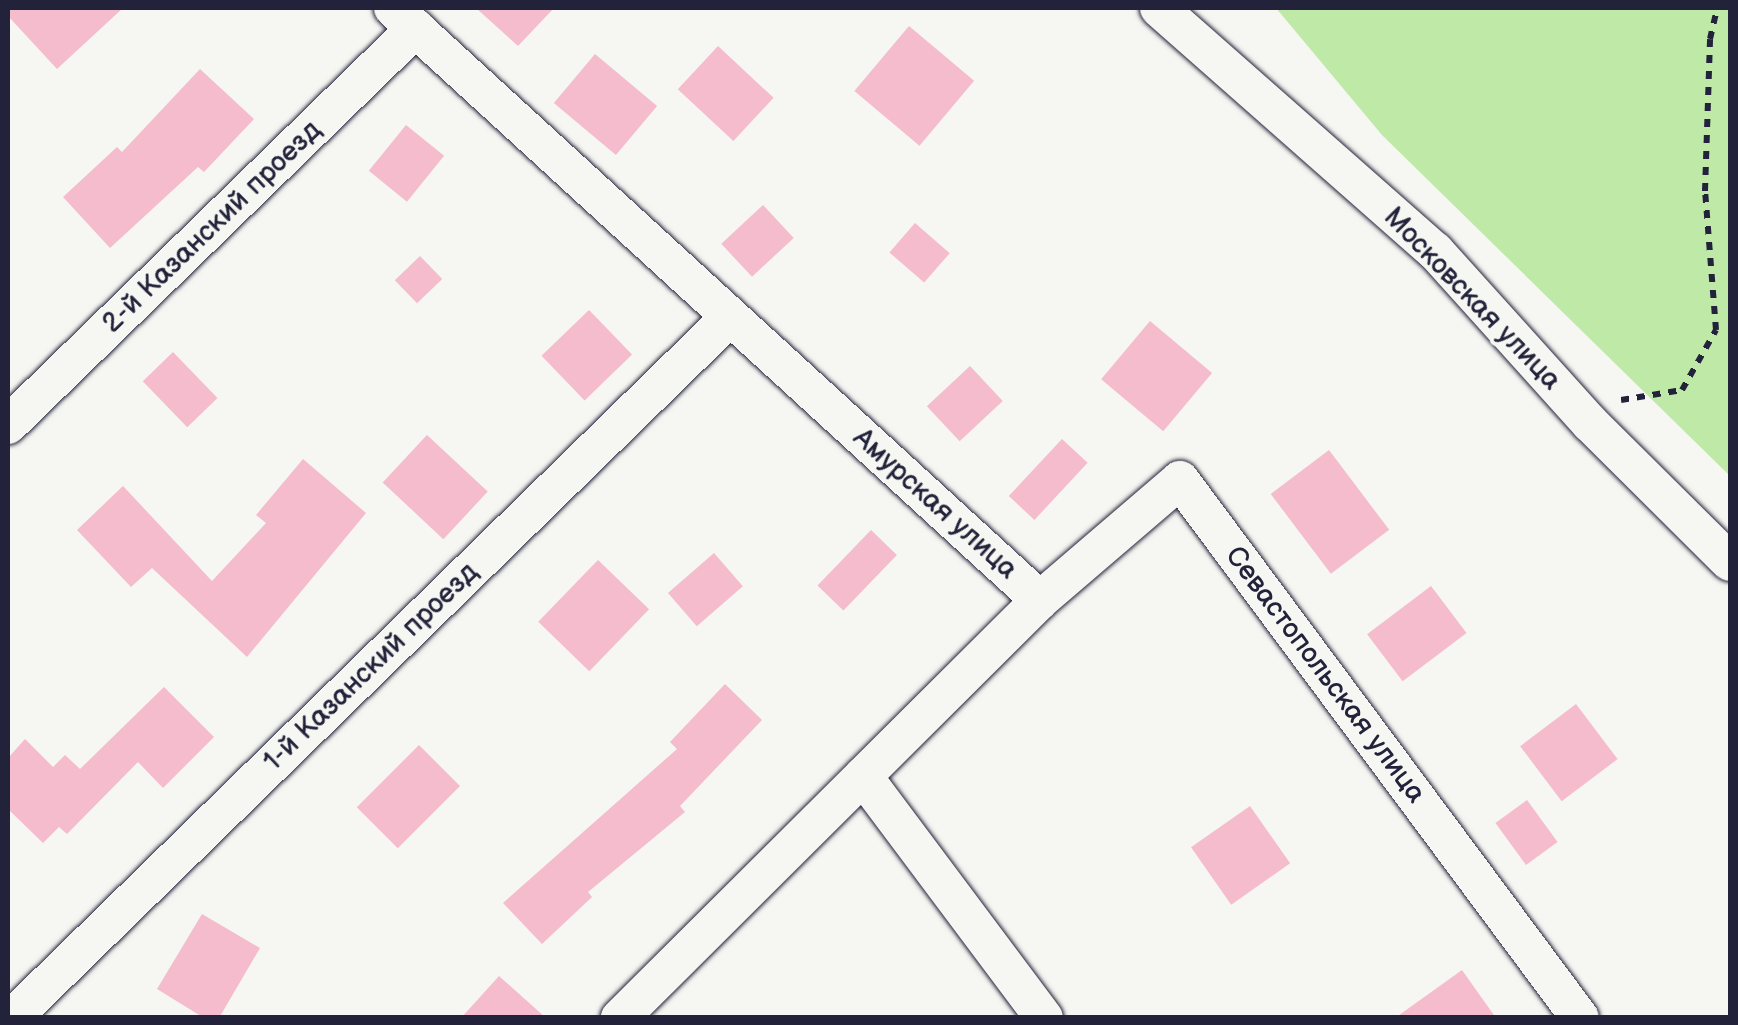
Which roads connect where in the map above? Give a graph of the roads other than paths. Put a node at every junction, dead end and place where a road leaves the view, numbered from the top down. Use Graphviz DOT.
graph roads {
  1 [pos="1159,8"];
  2 [pos="404,18"];
  3 [pos="730,317"];
  4 [pos="8,426"];
  5 [pos="1730,562"];
  6 [pos="1040,600"];
  7 [pos="863,776"];
  8 [pos="12,1018"];
  9 [pos="620,1018"];
  10 [pos="1044,1018"];
  11 [pos="1580,1018"];
  1 -- 5 [label="street, Московская улица"];
  2 -- 3 [label="street, Амурская улица"];
  2 -- 4 [label="street, 2-й Казанский проезд"];
  3 -- 6 [label="street, Амурская улица"];
  3 -- 8 [label="street, 1-й Казанский проезд"];
  6 -- 7 [label="street, Амурская улица"];
  6 -- 11 [label="street, Севастопольская улица"];
  7 -- 9 [label="street, Амурская улица"];
  7 -- 10 [label="street"];
}
